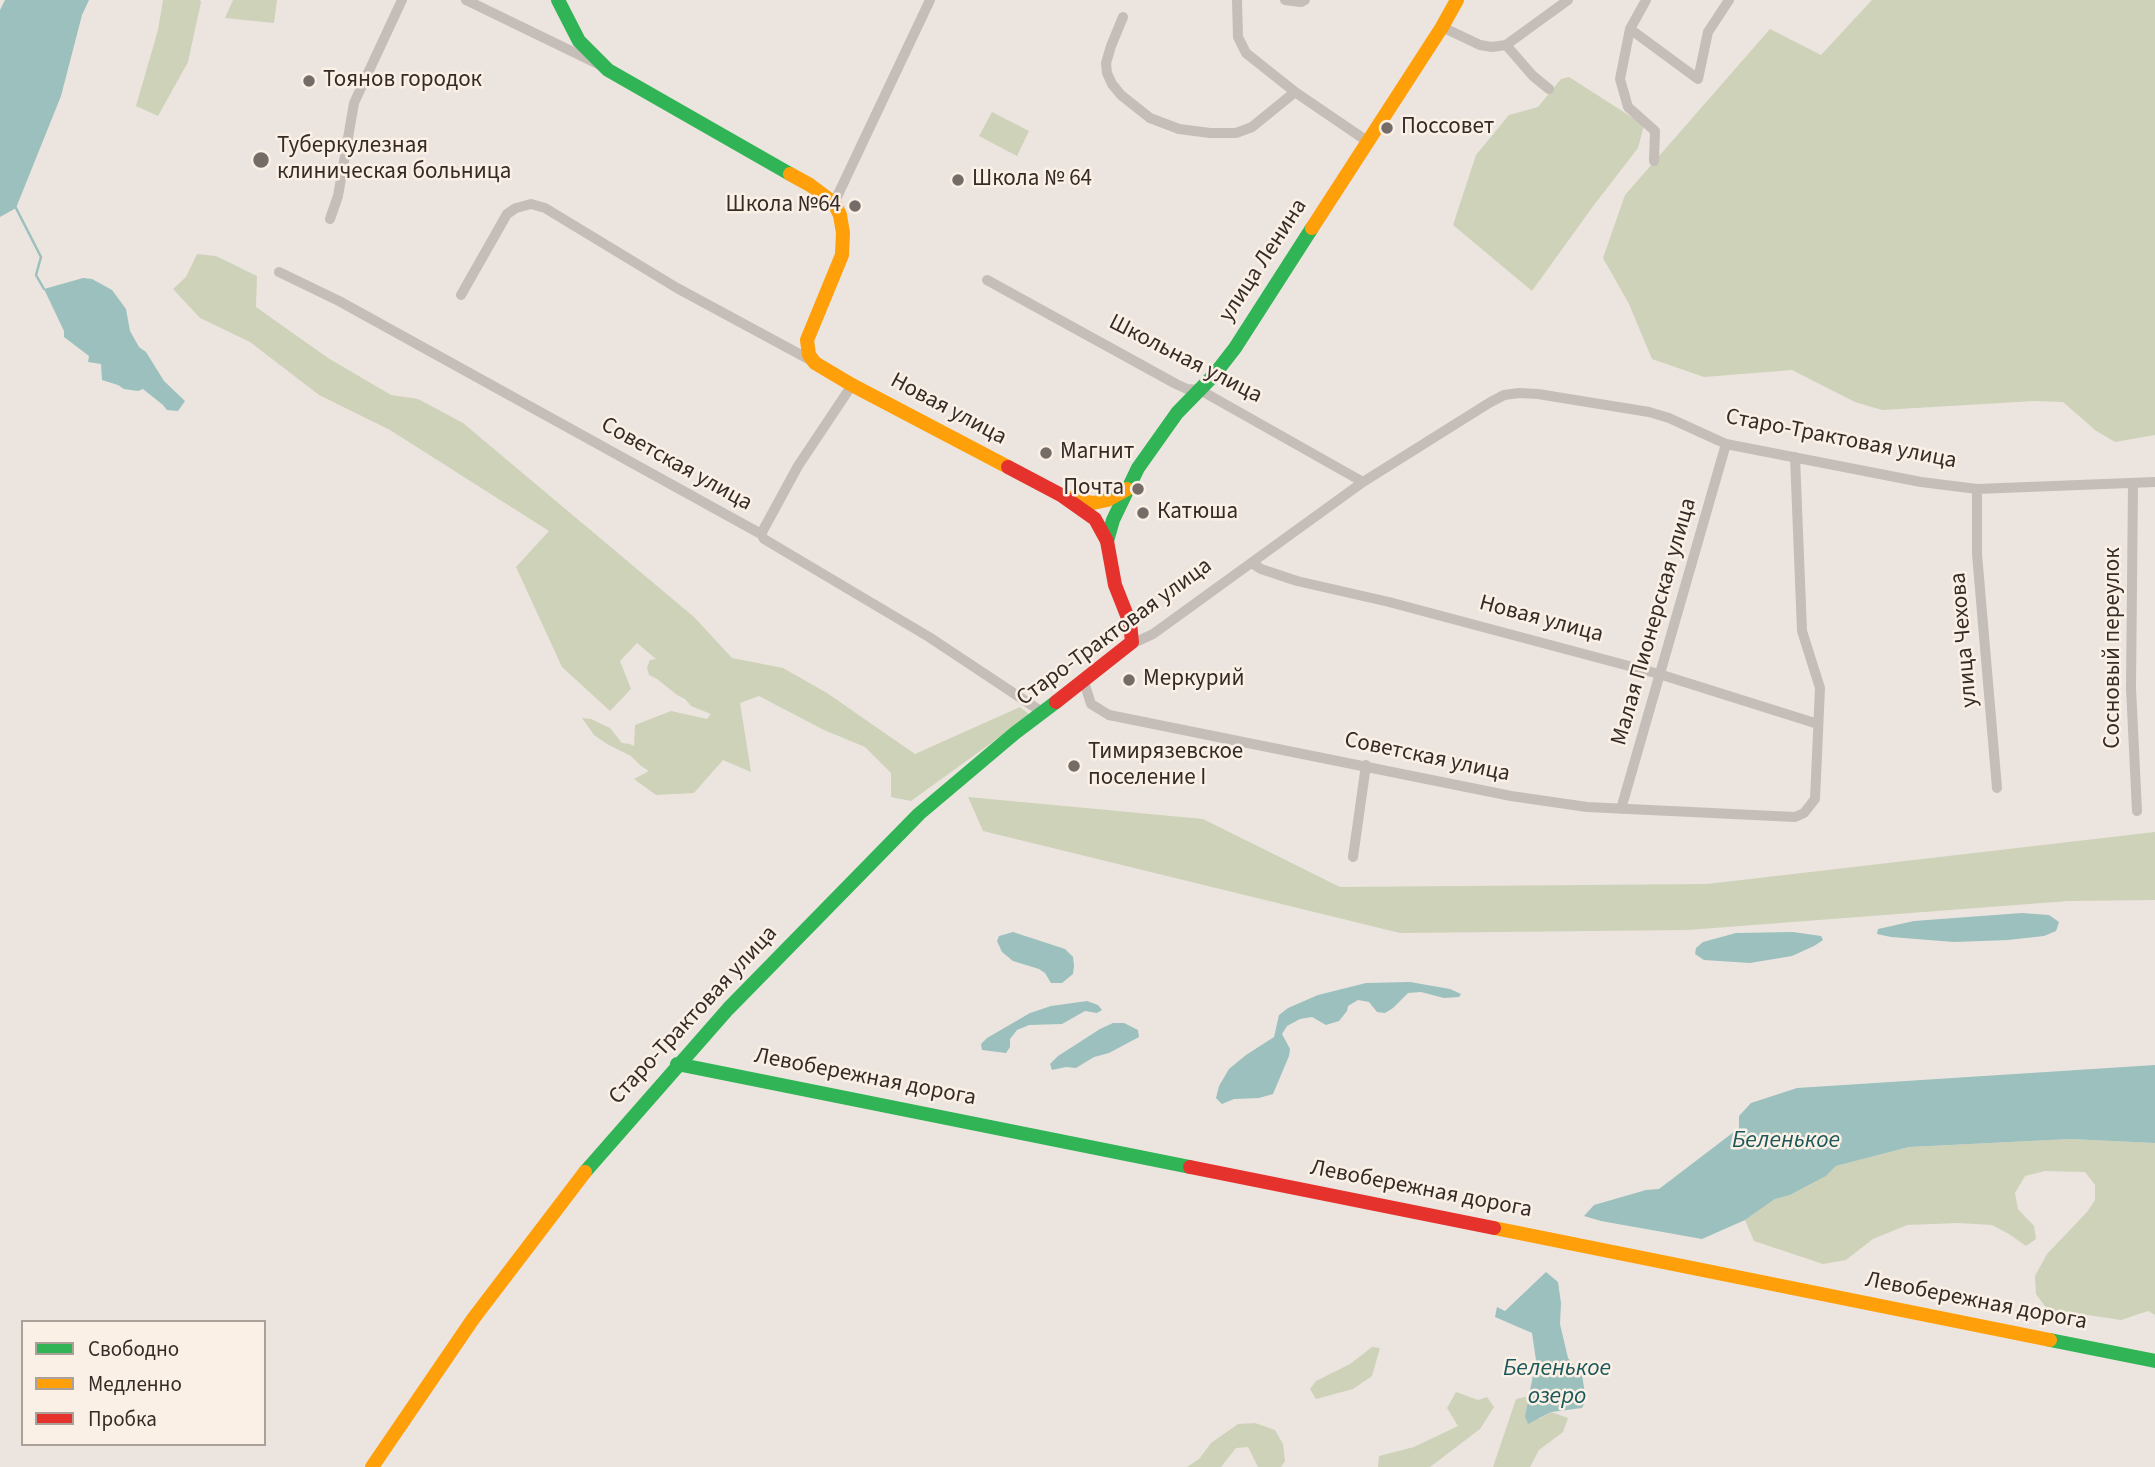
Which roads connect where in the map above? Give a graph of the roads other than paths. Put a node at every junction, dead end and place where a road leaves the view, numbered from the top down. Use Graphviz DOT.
graph roads {
  1 [pos="402,0"];
  2 [pos="466,0"];
  3 [pos="558,0"];
  4 [pos="930,0"];
  5 [pos="1237,0"];
  6 [pos="1285,0"];
  7 [pos="1305,0"];
  8 [pos="1457,0"];
  9 [pos="1568,0"];
  10 [pos="1646,0"];
  11 [pos="1729,0"];
  12 [pos="1123,17"];
  13 [pos="1442,27"];
  14 [pos="1630,29"];
  15 [pos="1506,45"];
  16 [pos="605,68"];
  17 [pos="1549,89"];
  18 [pos="1295,92"];
  19 [pos="1367,141"];
  20 [pos="1654,161"];
  21 [pos="834,203"];
  22 [pos="330,219"];
  23 [pos="279,272"];
  24 [pos="987,280"];
  25 [pos="461,295"];
  26 [pos="815,363"];
  27 [pos="852,385"];
  28 [pos="1200,390"];
  29 [pos="1726,444"];
  30 [pos="1795,457"];
  31 [pos="1363,482"];
  32 [pos="2155,482"];
  33 [pos="2133,484"];
  34 [pos="1127,489"];
  35 [pos="1977,489"];
  36 [pos="1061,495"];
  37 [pos="761,534"];
  38 [pos="1107,541"];
  39 [pos="1252,563"];
  40 [pos="1132,642"];
  41 [pos="1659,674"];
  42 [pos="1084,682"];
  43 [pos="1042,712"];
  44 [pos="1818,724"];
  45 [pos="1366,765"];
  46 [pos="1997,788"];
  47 [pos="1622,810"];
  48 [pos="2137,811"];
  49 [pos="1353,857"];
  50 [pos="677,1064"];
  51 [pos="2155,1361"];
  52 [pos="375,1467"];
  1 -- 22 [label="street"];
  2 -- 16 [label="street"];
  3 -- 16 [label="street"];
  4 -- 21 [label="street"];
  5 -- 18 [label="street"];
  6 -- 7 [label="street"];
  8 -- 13 [label="street, улица Ленина"];
  9 -- 15 [label="street"];
  10 -- 14 [label="street"];
  11 -- 14 [label="street"];
  12 -- 18 [label="street"];
  13 -- 15 [label="street"];
  13 -- 19 [label="street, улица Ленина"];
  14 -- 20 [label="street"];
  15 -- 17 [label="street"];
  16 -- 21 [label="street"];
  18 -- 19 [label="street"];
  19 -- 28 [label="street, улица Ленина"];
  21 -- 26 [label="street"];
  23 -- 37 [label="street, Советская улица"];
  24 -- 28 [label="street, Школьная улица"];
  25 -- 26 [label="street"];
  26 -- 27 [label="street, Новая улица"];
  27 -- 36 [label="street, Новая улица"];
  27 -- 37 [label="street"];
  28 -- 31 [label="street, Школьная улица"];
  28 -- 34 [label="street, улица Ленина"];
  29 -- 30 [label="street, Старо-Трактовая улица"];
  29 -- 31 [label="street, Старо-Трактовая улица"];
  29 -- 41 [label="street, Малая Пионерская улица"];
  30 -- 35 [label="street, Старо-Трактовая улица"];
  30 -- 44 [label="street"];
  31 -- 39 [label="street, Старо-Трактовая улица"];
  32 -- 33 [label="street, Старо-Трактовая улица"];
  33 -- 35 [label="street, Старо-Трактовая улица"];
  33 -- 48 [label="street, Сосновый переулок"];
  34 -- 36 [label="street"];
  34 -- 38 [label="street, улица Ленина"];
  35 -- 46 [label="street, улица Чехова"];
  36 -- 38 [label="street, Новая улица"];
  37 -- 43 [label="street, Советская улица"];
  38 -- 40 [label="street, Новая улица"];
  39 -- 40 [label="street, Старо-Трактовая улица"];
  39 -- 41 [label="street, Новая улица"];
  40 -- 42 [label="street, Старо-Трактовая улица"];
  41 -- 44 [label="street, Новая улица"];
  41 -- 47 [label="street, Малая Пионерская улица"];
  42 -- 43 [label="street, Старо-Трактовая улица"];
  42 -- 45 [label="street, Советская улица"];
  43 -- 50 [label="street, Старо-Трактовая улица"];
  44 -- 47 [label="street, Советская улица"];
  45 -- 47 [label="street, Советская улица"];
  45 -- 49 [label="street"];
  50 -- 51 [label="street, Левобережная дорога"];
  50 -- 52 [label="street, Старо-Трактовая улица"];
}
